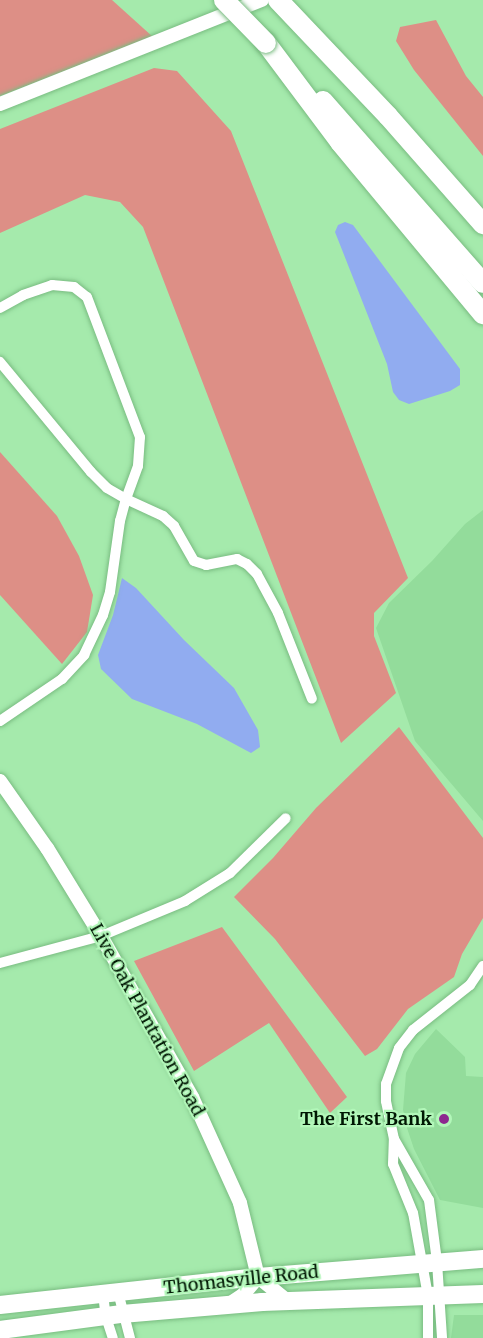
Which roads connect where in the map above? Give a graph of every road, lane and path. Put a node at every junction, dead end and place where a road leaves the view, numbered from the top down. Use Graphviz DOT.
graph roads {
  1 [pos="224,0"];
  2 [pos="262,0"];
  3 [pos="279,0"];
  4 [pos="266,43"];
  5 [pos="361,86"];
  6 [pos="0,104"];
  7 [pos="483,208"];
  8 [pos="483,224"];
  9 [pos="483,283"];
  10 [pos="0,308"];
  11 [pos="483,314"];
  12 [pos="0,362"];
  13 [pos="126,499"];
  14 [pos="312,699"];
  15 [pos="0,721"];
  16 [pos="0,781"];
  17 [pos="286,818"];
  18 [pos="101,936"];
  19 [pos="0,963"];
  20 [pos="483,966"];
  21 [pos="393,1139"];
  22 [pos="483,1258"];
  23 [pos="430,1262"];
  24 [pos="258,1277"];
  25 [pos="111,1293"];
  26 [pos="483,1294"];
  27 [pos="434,1295"];
  28 [pos="288,1301"];
  29 [pos="0,1305"];
  30 [pos="226,1305"];
  31 [pos="114,1315"];
  32 [pos="0,1330"];
  33 [pos="113,1338"];
  34 [pos="130,1338"];
  35 [pos="428,1338"];
  36 [pos="442,1338"];
  1 -- 4 [label="highway, bridge"];
  2 -- 6 [label="street"];
  3 -- 5 [label="highway"];
  4 -- 9 [label="highway"];
  4 -- 11 [label="highway"];
  5 -- 7 [label="highway"];
  5 -- 8 [label="highway"];
  10 -- 13 [label="street"];
  12 -- 13 [label="street"];
  13 -- 14 [label="street"];
  13 -- 15 [label="street"];
  16 -- 18 [label="street, Live Oak Plantation Road"];
  17 -- 18 [label="street"];
  18 -- 19 [label="street"];
  18 -- 24 [label="street, Live Oak Plantation Road"];
  20 -- 21 [label="street"];
  21 -- 23 [label="street"];
  21 -- 23 [label="street"];
  22 -- 23 [label="main road, Thomasville Road"];
  23 -- 24 [label="main road, Thomasville Road"];
  23 -- 27 [label="street"];
  23 -- 27 [label="street"];
  24 -- 25 [label="main road, Thomasville Road"];
  24 -- 28 [label="street"];
  24 -- 30 [label="street"];
  25 -- 29 [label="main road, Thomasville Road"];
  25 -- 31 [label="street"];
  25 -- 31 [label="street"];
  26 -- 27 [label="main road, Thomasville Road"];
  27 -- 28 [label="main road, Thomasville Road"];
  27 -- 35 [label="street"];
  27 -- 36 [label="street"];
  28 -- 30 [label="main road, Thomasville Road"];
  30 -- 31 [label="main road, Thomasville Road"];
  31 -- 32 [label="main road, Thomasville Road"];
  31 -- 33 [label="street"];
  31 -- 34 [label="street"];
}
